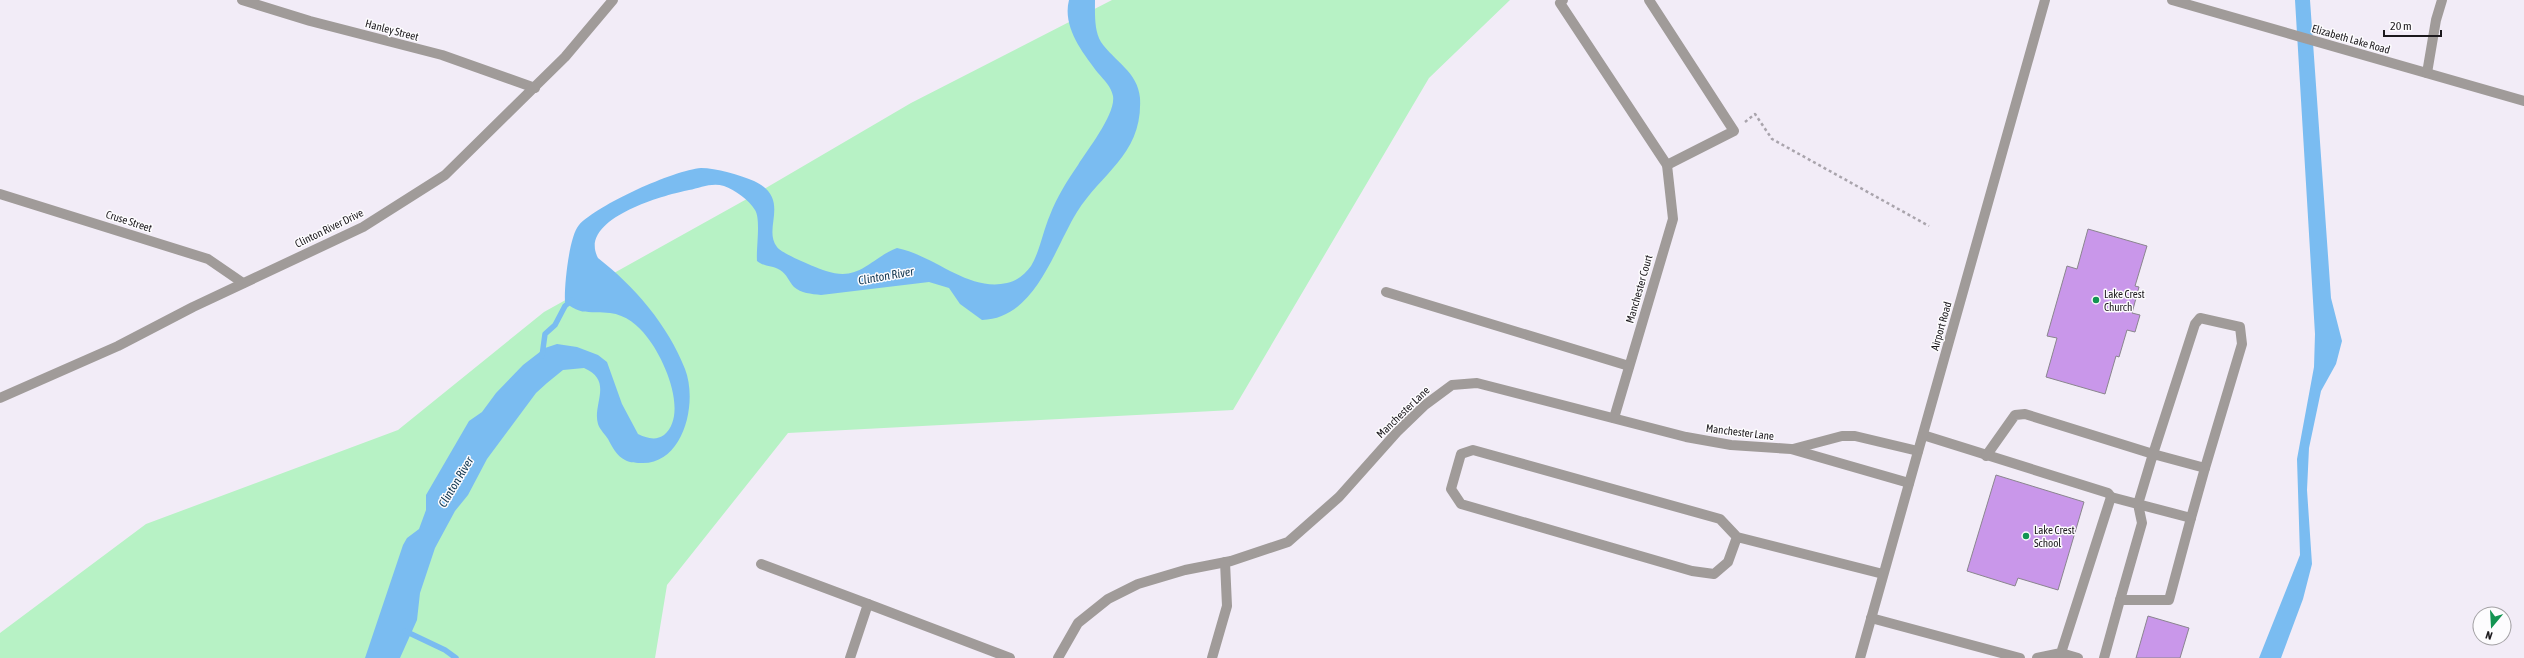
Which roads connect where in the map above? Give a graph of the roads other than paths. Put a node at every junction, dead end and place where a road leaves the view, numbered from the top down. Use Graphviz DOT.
graph roads {
  1 [pos="242,0"];
  2 [pos="613,0"];
  3 [pos="1563,0"];
  4 [pos="1649,0"];
  5 [pos="2045,0"];
  6 [pos="2172,0"];
  7 [pos="2442,0"];
  8 [pos="2427,73"];
  9 [pos="535,88"];
  10 [pos="2524,101"];
  11 [pos="1667,166"];
  12 [pos="0,194"];
  13 [pos="243,283"];
  14 [pos="1386,292"];
  15 [pos="1629,366"];
  16 [pos="0,398"];
  17 [pos="1614,418"];
  18 [pos="1923,435"];
  19 [pos="1792,449"];
  20 [pos="1918,451"];
  21 [pos="2153,454"];
  22 [pos="1986,456"];
  23 [pos="2205,468"];
  24 [pos="1910,483"];
  25 [pos="2111,497"];
  26 [pos="2138,504"];
  27 [pos="2191,518"];
  28 [pos="1737,537"];
  29 [pos="1225,562"];
  30 [pos="761,564"];
  31 [pos="1883,574"];
  32 [pos="2120,600"];
  33 [pos="868,604"];
  34 [pos="1871,618"];
  35 [pos="2061,653"];
  36 [pos="850,658"];
  37 [pos="1010,658"];
  38 [pos="1058,658"];
  39 [pos="1212,658"];
  40 [pos="1860,658"];
  41 [pos="2020,658"];
  42 [pos="2037,658"];
  43 [pos="2078,658"];
  44 [pos="2104,658"];
  1 -- 9 [label="street, Hanley Street"];
  2 -- 9 [label="street, Clinton River Drive"];
  3 -- 11 [label="street, Manchester Court"];
  4 -- 11 [label="street"];
  5 -- 18 [label="street, Airport Road"];
  6 -- 8 [label="street, Elizabeth Lake Road"];
  7 -- 8 [label="street"];
  8 -- 10 [label="street, Elizabeth Lake Road"];
  9 -- 13 [label="street, Clinton River Drive"];
  11 -- 15 [label="street, Manchester Court"];
  12 -- 13 [label="street, Cruse Street"];
  13 -- 16 [label="street, Clinton River Drive"];
  14 -- 15 [label="street"];
  15 -- 17 [label="street, Manchester Court"];
  17 -- 19 [label="street, Manchester Lane"];
  17 -- 29 [label="street, Manchester Lane"];
  18 -- 20 [label="street, Airport Road"];
  18 -- 22 [label="street"];
  19 -- 20 [label="street, Manchester Lane"];
  19 -- 24 [label="street, Manchester Lane"];
  20 -- 24 [label="street, Airport Road"];
  21 -- 22 [label="street"];
  21 -- 23 [label="street"];
  21 -- 23 [label="street"];
  21 -- 26 [label="street"];
  22 -- 25 [label="street"];
  23 -- 27 [label="street"];
  24 -- 31 [label="street, Airport Road"];
  25 -- 26 [label="street"];
  25 -- 35 [label="street"];
  26 -- 27 [label="street"];
  26 -- 32 [label="street"];
  27 -- 32 [label="street"];
  28 -- 28 [label="street"];
  28 -- 31 [label="street"];
  29 -- 38 [label="street, Manchester Lane"];
  29 -- 39 [label="street"];
  30 -- 33 [label="street"];
  31 -- 34 [label="street, Airport Road"];
  32 -- 44 [label="street"];
  33 -- 36 [label="street"];
  33 -- 37 [label="street"];
  34 -- 40 [label="street, Airport Road"];
  34 -- 41 [label="street"];
  35 -- 42 [label="street"];
  35 -- 43 [label="street"];
}
